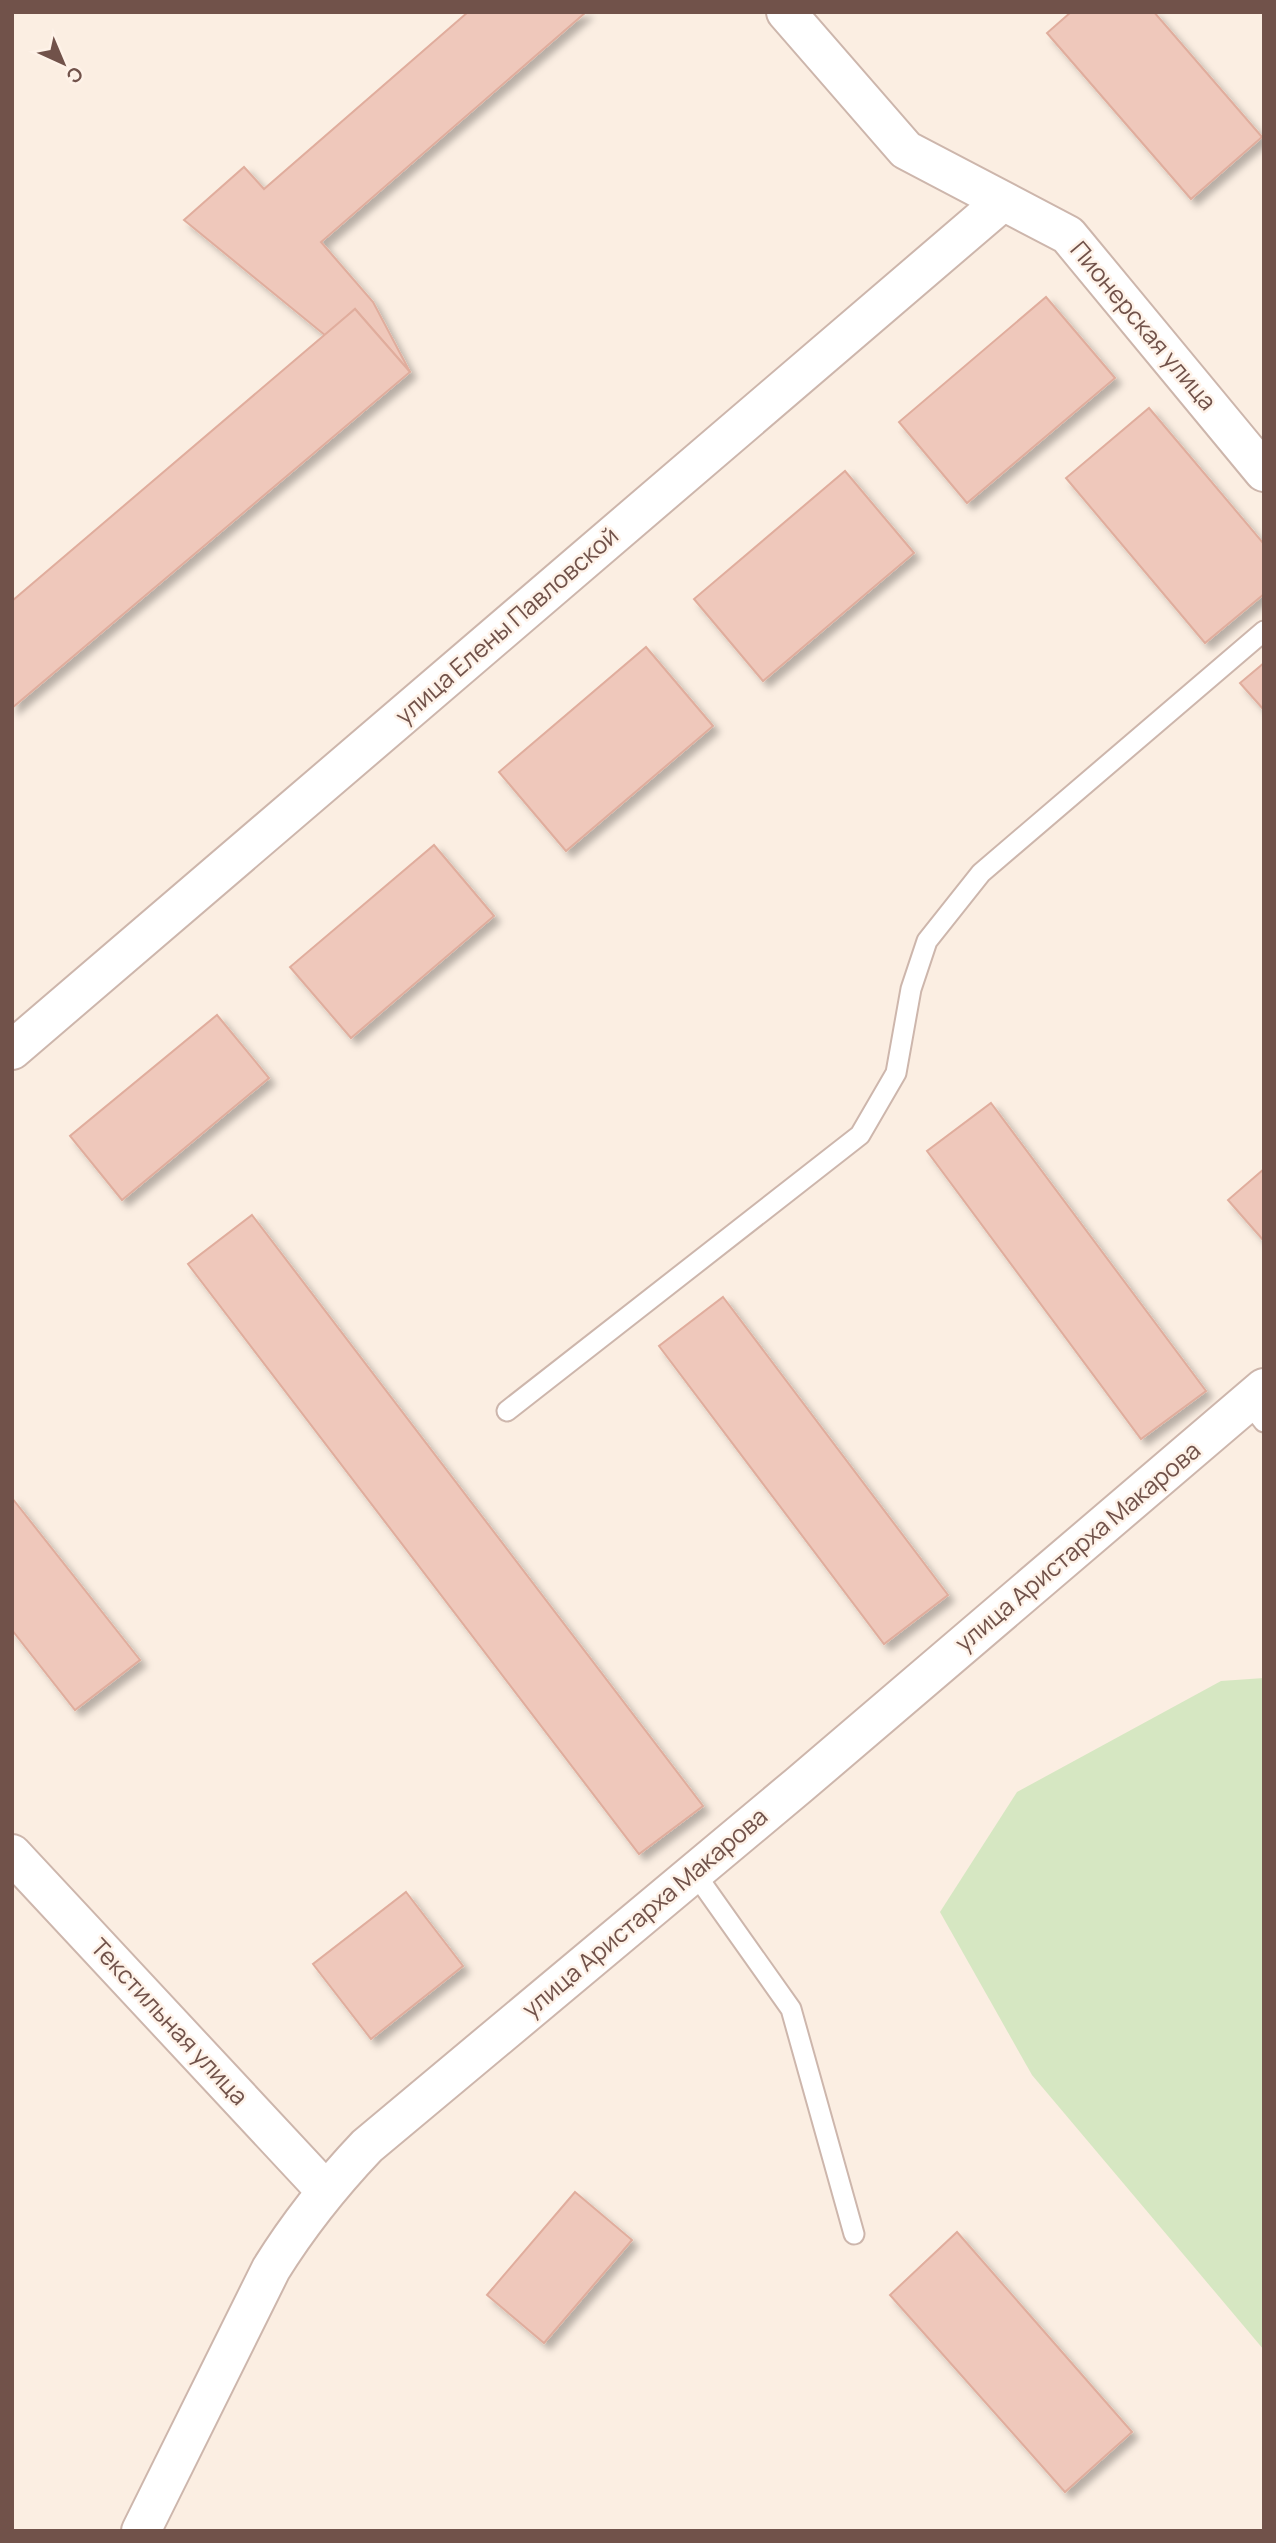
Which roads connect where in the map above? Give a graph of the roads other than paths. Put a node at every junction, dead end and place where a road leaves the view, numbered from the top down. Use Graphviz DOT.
graph roads {
  1 [pos="786,12"];
  2 [pos="1002,202"];
  3 [pos="1264,472"];
  4 [pos="1264,631"];
  5 [pos="12,1050"];
  6 [pos="1258,1404"];
  7 [pos="507,1410"];
  8 [pos="12,1854"];
  9 [pos="694,1872"];
  10 [pos="325,2190"];
  11 [pos="854,2234"];
  12 [pos="141,2531"];
  1 -- 2 [label="street, Пионерская улица"];
  2 -- 3 [label="street, Пионерская улица"];
  2 -- 5 [label="street, улица Елены Павловской"];
  4 -- 7 [label="lane"];
  6 -- 9 [label="street, улица Аристарха Макарова"];
  8 -- 10 [label="street, Текстильная улица"];
  9 -- 10 [label="street, улица Аристарха Макарова"];
  9 -- 11 [label="lane"];
  10 -- 12 [label="street, улица Аристарха Макарова"];
}
